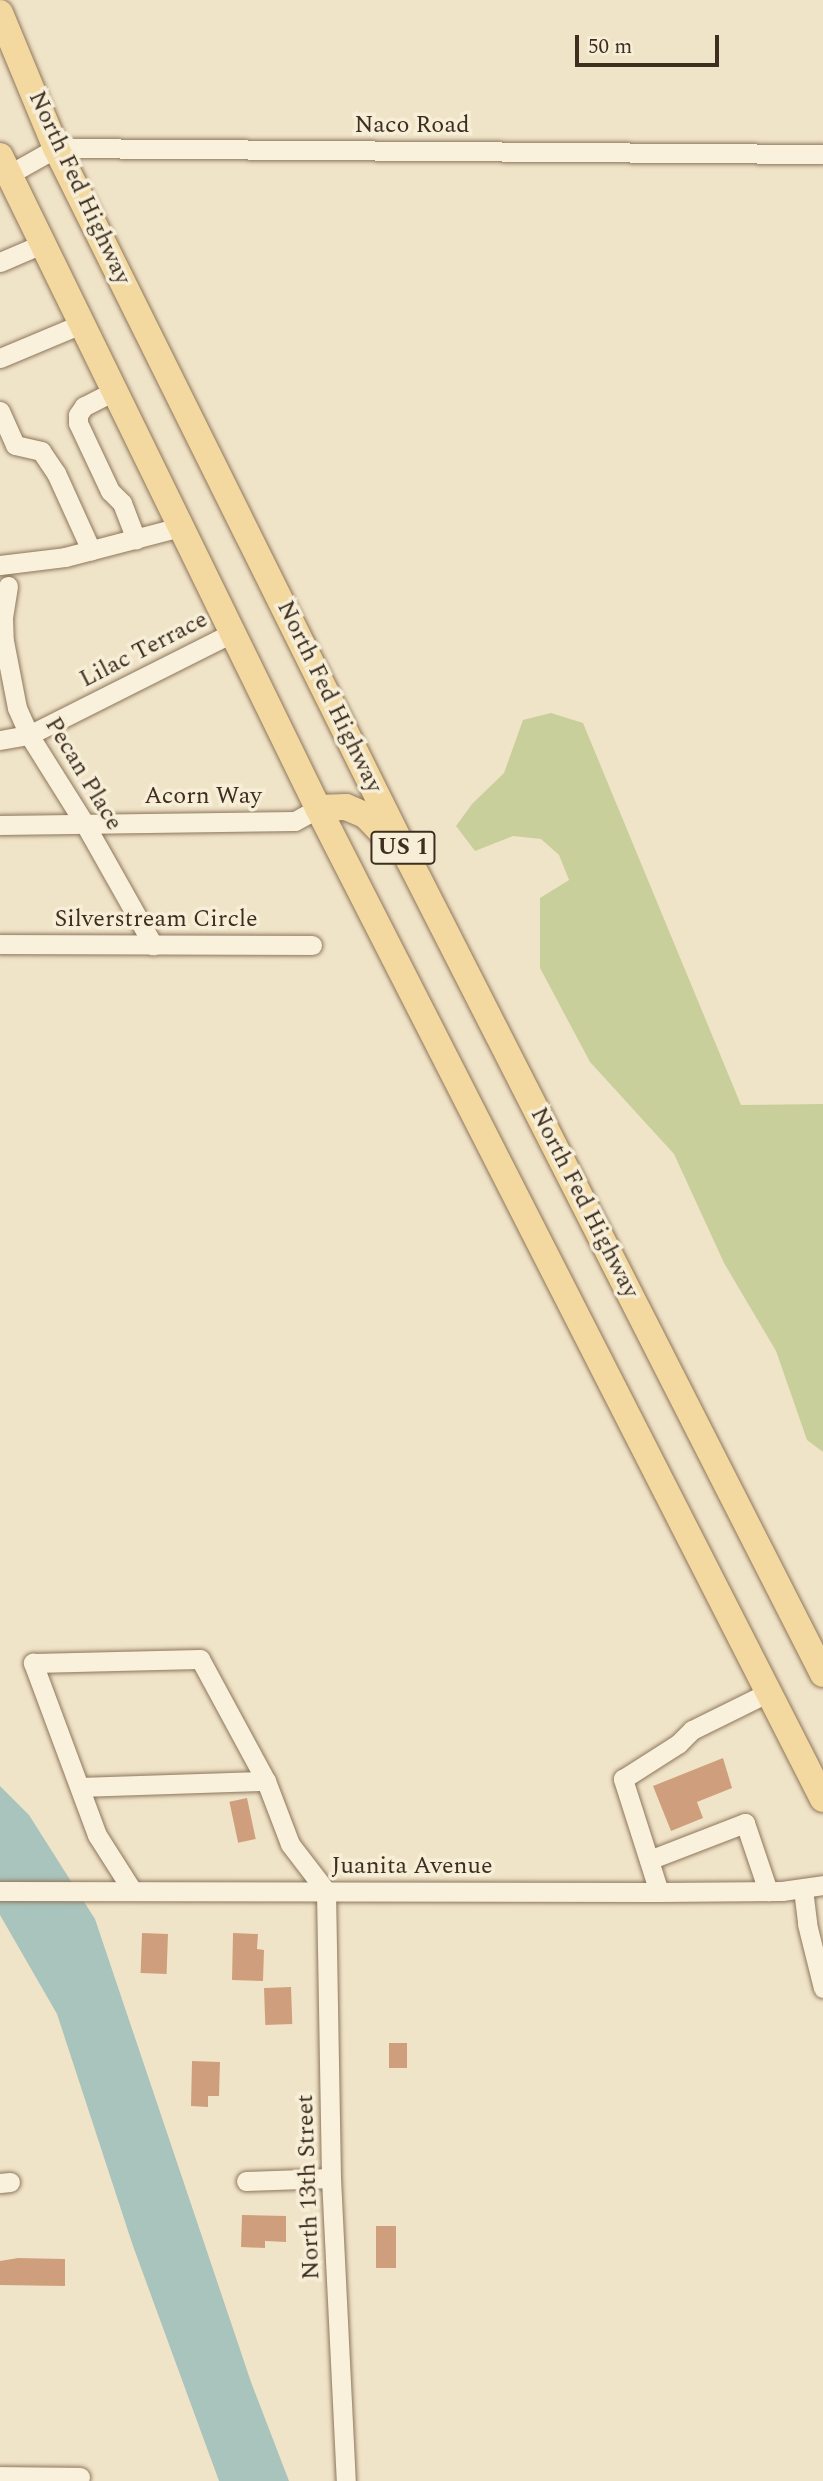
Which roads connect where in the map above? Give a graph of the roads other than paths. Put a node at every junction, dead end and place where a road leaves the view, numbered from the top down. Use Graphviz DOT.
graph roads {
  1 [pos="0,13"];
  2 [pos="56,148"];
  3 [pos="823,154"];
  4 [pos="3,169"];
  5 [pos="42,244"];
  6 [pos="0,262"];
  7 [pos="81,324"];
  8 [pos="0,358"];
  9 [pos="114,391"];
  10 [pos="0,411"];
  11 [pos="180,527"];
  12 [pos="136,539"];
  13 [pos="91,550"];
  14 [pos="0,565"];
  15 [pos="8,586"];
  16 [pos="2,618"];
  17 [pos="232,633"];
  18 [pos="29,735"];
  19 [pos="0,740"];
  20 [pos="318,808"];
  21 [pos="0,825"];
  22 [pos="86,826"];
  23 [pos="409,860"];
  24 [pos="0,944"];
  25 [pos="153,945"];
  26 [pos="312,945"];
  27 [pos="823,1674"];
  28 [pos="769,1692"];
  29 [pos="266,1781"];
  30 [pos="81,1787"];
  31 [pos="823,1798"];
  32 [pos="649,1860"];
  33 [pos="823,1885"];
  34 [pos="803,1889"];
  35 [pos="132,1890"];
  36 [pos="0,1891"];
  37 [pos="326,1891"];
  38 [pos="768,1891"];
  39 [pos="659,1892"];
  40 [pos="823,1988"];
  41 [pos="331,2178"];
  42 [pos="246,2180"];
  43 [pos="0,2476"];
  44 [pos="80,2477"];
  45 [pos="346,2481"];
  1 -- 2 [label="main road, North Fed Highway / US 1"];
  2 -- 3 [label="street, Naco Road"];
  2 -- 4 [label="street, Naco Road"];
  2 -- 23 [label="main road, North Fed Highway / US 1"];
  4 -- 5 [label="main road, US 1"];
  5 -- 6 [label="street"];
  5 -- 7 [label="main road, US 1"];
  7 -- 8 [label="street"];
  7 -- 9 [label="main road, US 1"];
  9 -- 11 [label="main road, US 1"];
  9 -- 12 [label="street"];
  10 -- 13 [label="street"];
  11 -- 12 [label="street"];
  11 -- 17 [label="main road, US 1"];
  12 -- 13 [label="street"];
  13 -- 14 [label="street"];
  15 -- 16 [label="street, Pecan Place"];
  16 -- 18 [label="street, Pecan Place"];
  17 -- 18 [label="street, Lilac Terrace"];
  17 -- 20 [label="main road, US 1"];
  18 -- 19 [label="street, Lilac Terrace"];
  18 -- 22 [label="street, Pecan Place"];
  20 -- 22 [label="street, Acorn Way"];
  20 -- 23 [label="main road"];
  20 -- 28 [label="main road, US 1"];
  21 -- 22 [label="street, Acorn Way"];
  22 -- 25 [label="street, Pecan Place"];
  23 -- 27 [label="main road, North Fed Highway / US 1"];
  24 -- 25 [label="street, Silverstream Circle"];
  25 -- 26 [label="street, Silverstream Circle"];
  28 -- 31 [label="main road, US 1"];
  28 -- 32 [label="street"];
  29 -- 30 [label="street"];
  29 -- 30 [label="street"];
  29 -- 37 [label="street"];
  30 -- 35 [label="street"];
  32 -- 38 [label="street"];
  32 -- 39 [label="street"];
  33 -- 34 [label="street, Juanita Avenue"];
  34 -- 38 [label="street, Juanita Avenue"];
  34 -- 40 [label="street"];
  35 -- 36 [label="street, Juanita Avenue"];
  35 -- 37 [label="street, Juanita Avenue"];
  37 -- 39 [label="street, Juanita Avenue"];
  37 -- 41 [label="street, North 13th Street"];
  38 -- 39 [label="street, Juanita Avenue"];
  41 -- 42 [label="street"];
  41 -- 45 [label="street, North 13th Street"];
  43 -- 44 [label="street"];
}
